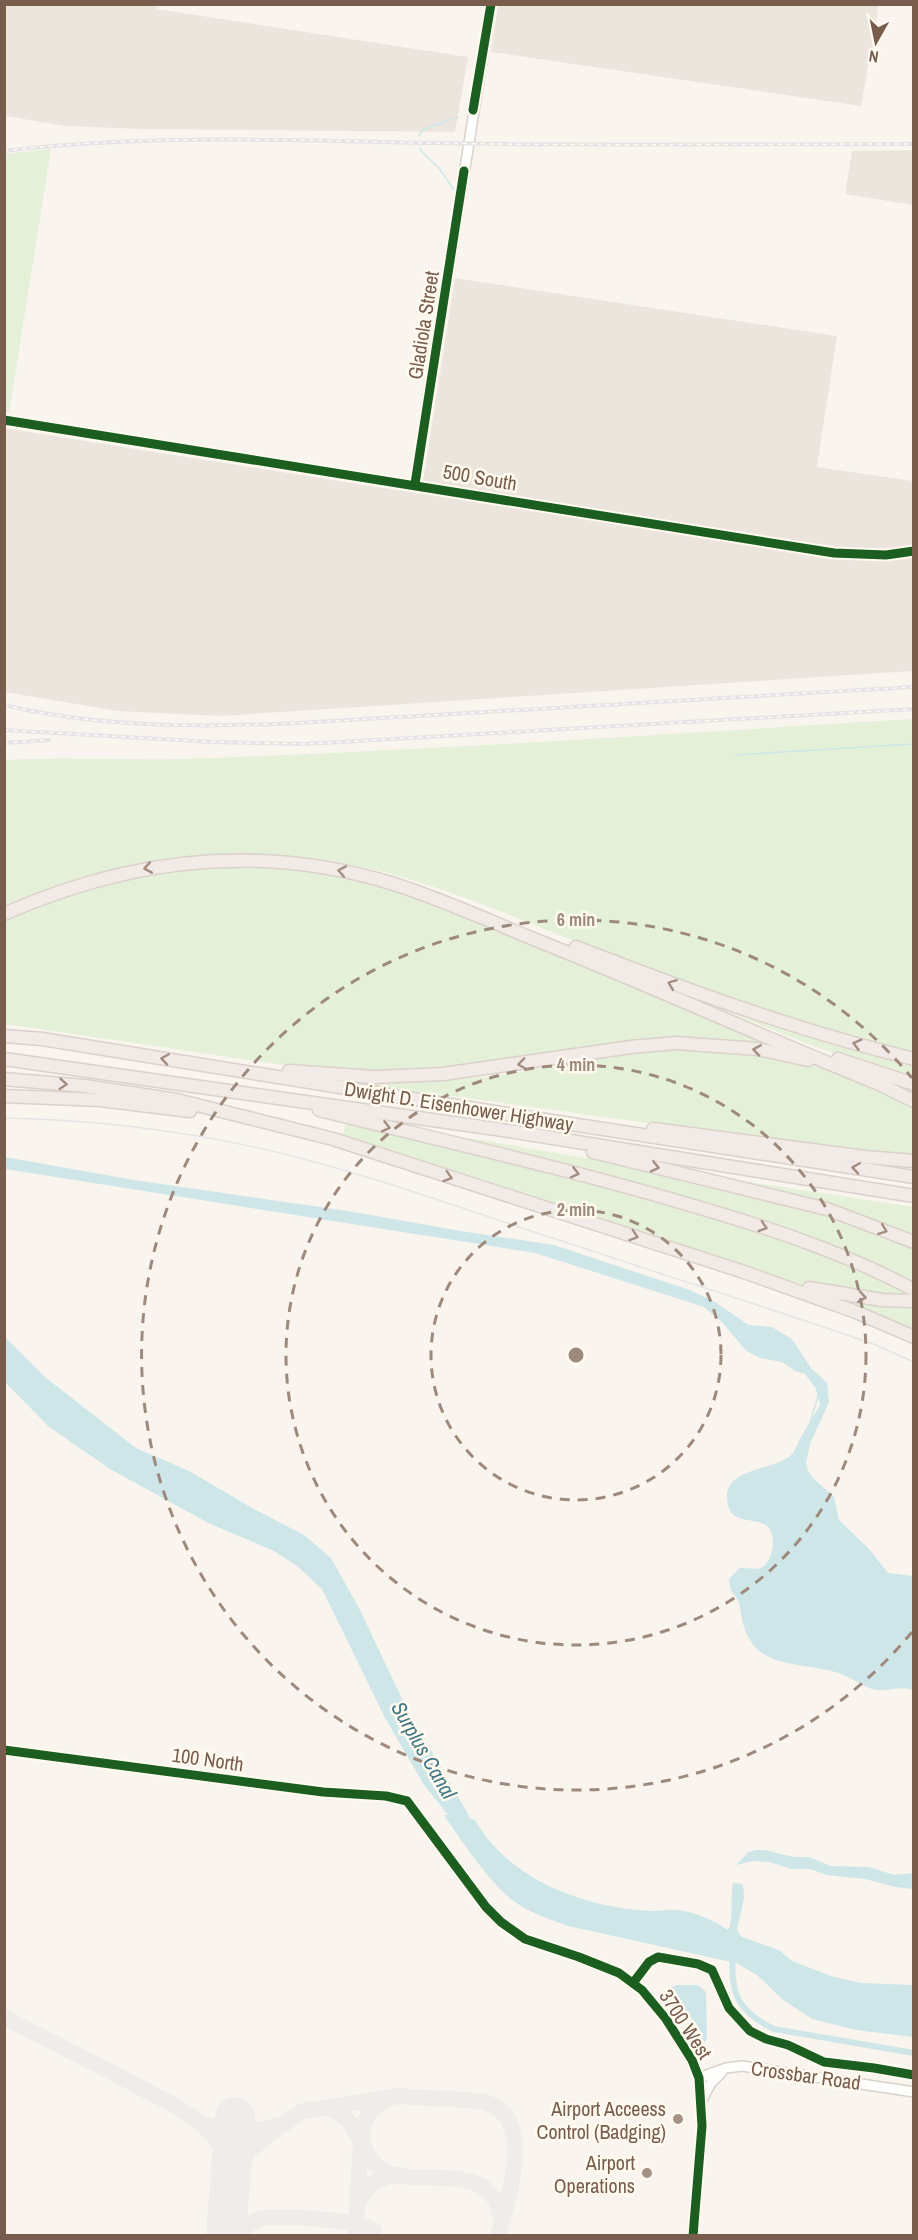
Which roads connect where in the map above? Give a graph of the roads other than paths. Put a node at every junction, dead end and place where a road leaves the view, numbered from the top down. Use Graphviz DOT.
graph roads {
  1 [pos="491,4"];
  2 [pos="4,420"];
  3 [pos="415,484"];
  4 [pos="914,550"];
  5 [pos="364,876"];
  6 [pos="4,914"];
  7 [pos="690,1004"];
  8 [pos="4,1036"];
  9 [pos="4,1059"];
  10 [pos="914,1059"];
  11 [pos="199,1064"];
  12 [pos="835,1066"];
  13 [pos="4,1079"];
  14 [pos="914,1084"];
  15 [pos="248,1093"];
  16 [pos="4,1096"];
  17 [pos="914,1101"];
  18 [pos="526,1117"];
  19 [pos="496,1129"];
  20 [pos="333,1139"];
  21 [pos="914,1161"];
  22 [pos="914,1177"];
  23 [pos="914,1196"];
  24 [pos="914,1242"];
  25 [pos="744,1272"];
  26 [pos="914,1290"];
  27 [pos="914,1301"];
  28 [pos="914,1337"];
  29 [pos="4,1750"];
  30 [pos="407,1801"];
  31 [pos="726,2068"];
  32 [pos="699,2078"];
  33 [pos="914,2092"];
  34 [pos="701,2102"];
  35 [pos="693,2235"];
  1 -- 3 [label="street, Gladiola Street"];
  2 -- 3 [label="street, 500 South"];
  3 -- 4 [label="street, 500 South"];
  5 -- 6 [label="highway, one-way"];
  5 -- 7 [label="highway"];
  10 -- 5 [label="highway, one-way"];
  7 -- 12 [label="highway"];
  7 -- 14 [label="highway"];
  11 -- 8 [label="highway, Dwight D. Eisenhower Highway, one-way"];
  9 -- 15 [label="highway, Dwight D. Eisenhower Highway"];
  12 -- 11 [label="highway, one-way"];
  11 -- 18 [label="highway, Dwight D. Eisenhower Highway"];
  12 -- 17 [label="highway"];
  13 -- 20 [label="highway, one-way"];
  15 -- 19 [label="highway, Dwight D. Eisenhower Highway"];
  15 -- 26 [label="highway, one-way"];
  16 -- 20 [label="highway"];
  18 -- 21 [label="highway"];
  22 -- 18 [label="highway, Dwight D. Eisenhower Highway, one-way"];
  19 -- 23 [label="highway, Dwight D. Eisenhower Highway"];
  19 -- 24 [label="highway, one-way"];
  20 -- 25 [label="highway, one-way"];
  25 -- 27 [label="highway, one-way"];
  25 -- 28 [label="highway"];
  29 -- 30 [label="street, 100 North"];
  30 -- 32 [label="street, 3700 West"];
  31 -- 32 [label="street, Crossbar Road"];
  31 -- 33 [label="street, Crossbar Road"];
  31 -- 34 [label="street"];
  32 -- 34 [label="street, 3700 West"];
  34 -- 35 [label="street, 3700 West"];
}
